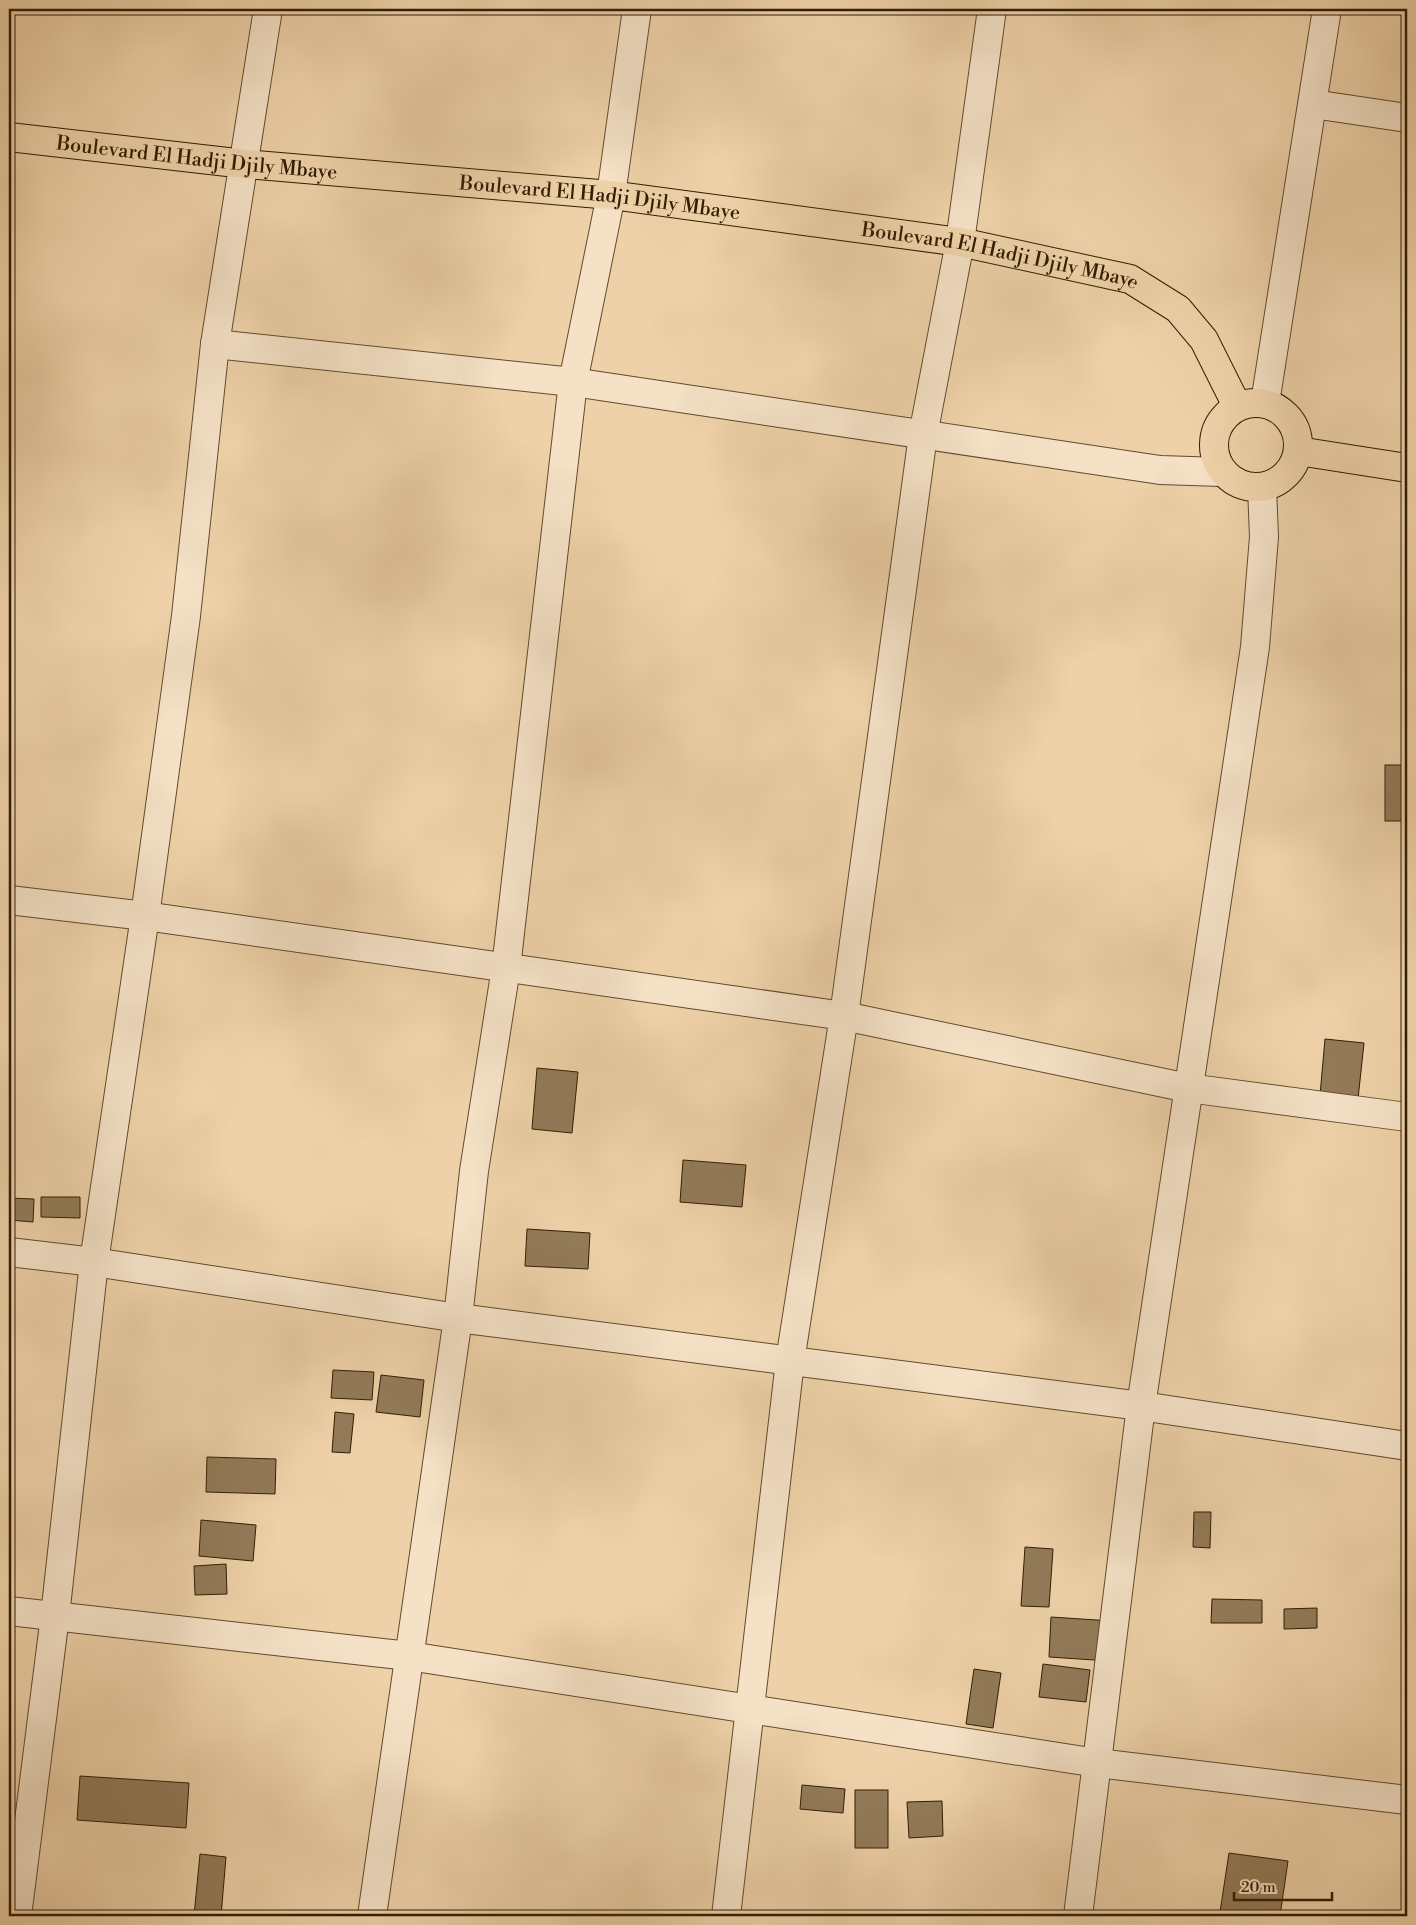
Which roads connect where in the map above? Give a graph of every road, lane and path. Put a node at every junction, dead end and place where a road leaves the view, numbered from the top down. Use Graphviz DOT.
graph roads {
  1 [pos="268,9"];
  2 [pos="637,9"];
  3 [pos="992,9"];
  4 [pos="1327,9"];
  5 [pos="1313,104"];
  6 [pos="1407,118"];
  7 [pos="9,137"];
  8 [pos="245,164"];
  9 [pos="611,195"];
  10 [pos="960,242"];
  11 [pos="215,344"];
  12 [pos="573,382"];
  13 [pos="1265,403"];
  14 [pos="1237,406"];
  15 [pos="923,435"];
  16 [pos="1298,451"];
  17 [pos="1407,468"];
  18 [pos="1222,472"];
  19 [pos="1262,487"];
  20 [pos="9,900"];
  21 [pos="145,916"];
  22 [pos="506,968"];
  23 [pos="844,1016"];
  24 [pos="1188,1088"];
  25 [pos="1407,1117"];
  26 [pos="9,1252"];
  27 [pos="94,1262"];
  28 [pos="458,1318"];
  29 [pos="790,1361"];
  30 [pos="1141,1406"];
  31 [pos="1407,1446"];
  32 [pos="9,1611"];
  33 [pos="55,1616"];
  34 [pos="409,1656"];
  35 [pos="749,1710"];
  36 [pos="1097,1763"];
  37 [pos="1407,1800"];
  38 [pos="17,1916"];
  39 [pos="372,1916"];
  40 [pos="726,1916"];
  41 [pos="1078,1916"];
  1 -- 8 [label="street"];
  2 -- 9 [label="street"];
  3 -- 10 [label="street"];
  4 -- 5 [label="street"];
  5 -- 6 [label="street"];
  5 -- 13 [label="street"];
  7 -- 8 [label="main road, Boulevard El Hadji Djily Mbaye"];
  8 -- 9 [label="main road, Boulevard El Hadji Djily Mbaye"];
  8 -- 11 [label="street"];
  9 -- 10 [label="main road, Boulevard El Hadji Djily Mbaye"];
  9 -- 12 [label="street"];
  10 -- 14 [label="main road, Boulevard El Hadji Djily Mbaye"];
  10 -- 15 [label="street"];
  11 -- 12 [label="street"];
  11 -- 21 [label="street"];
  12 -- 15 [label="street"];
  12 -- 22 [label="street"];
  13 -- 14 [label="main road"];
  13 -- 16 [label="main road"];
  14 -- 18 [label="main road"];
  15 -- 18 [label="street"];
  15 -- 23 [label="street"];
  16 -- 17 [label="main road"];
  16 -- 19 [label="main road"];
  18 -- 19 [label="main road"];
  19 -- 24 [label="street"];
  20 -- 21 [label="street"];
  21 -- 22 [label="street"];
  21 -- 27 [label="street"];
  22 -- 23 [label="street"];
  22 -- 28 [label="street"];
  23 -- 24 [label="street"];
  23 -- 29 [label="street"];
  24 -- 25 [label="street"];
  24 -- 30 [label="street"];
  26 -- 27 [label="street"];
  27 -- 28 [label="street"];
  27 -- 33 [label="street"];
  28 -- 29 [label="street"];
  28 -- 34 [label="street"];
  29 -- 30 [label="street"];
  29 -- 35 [label="street"];
  30 -- 31 [label="street"];
  30 -- 36 [label="street"];
  32 -- 33 [label="street"];
  33 -- 34 [label="street"];
  33 -- 38 [label="street"];
  34 -- 35 [label="street"];
  34 -- 39 [label="street"];
  35 -- 36 [label="street"];
  35 -- 40 [label="street"];
  36 -- 37 [label="street"];
  36 -- 41 [label="street"];
}
